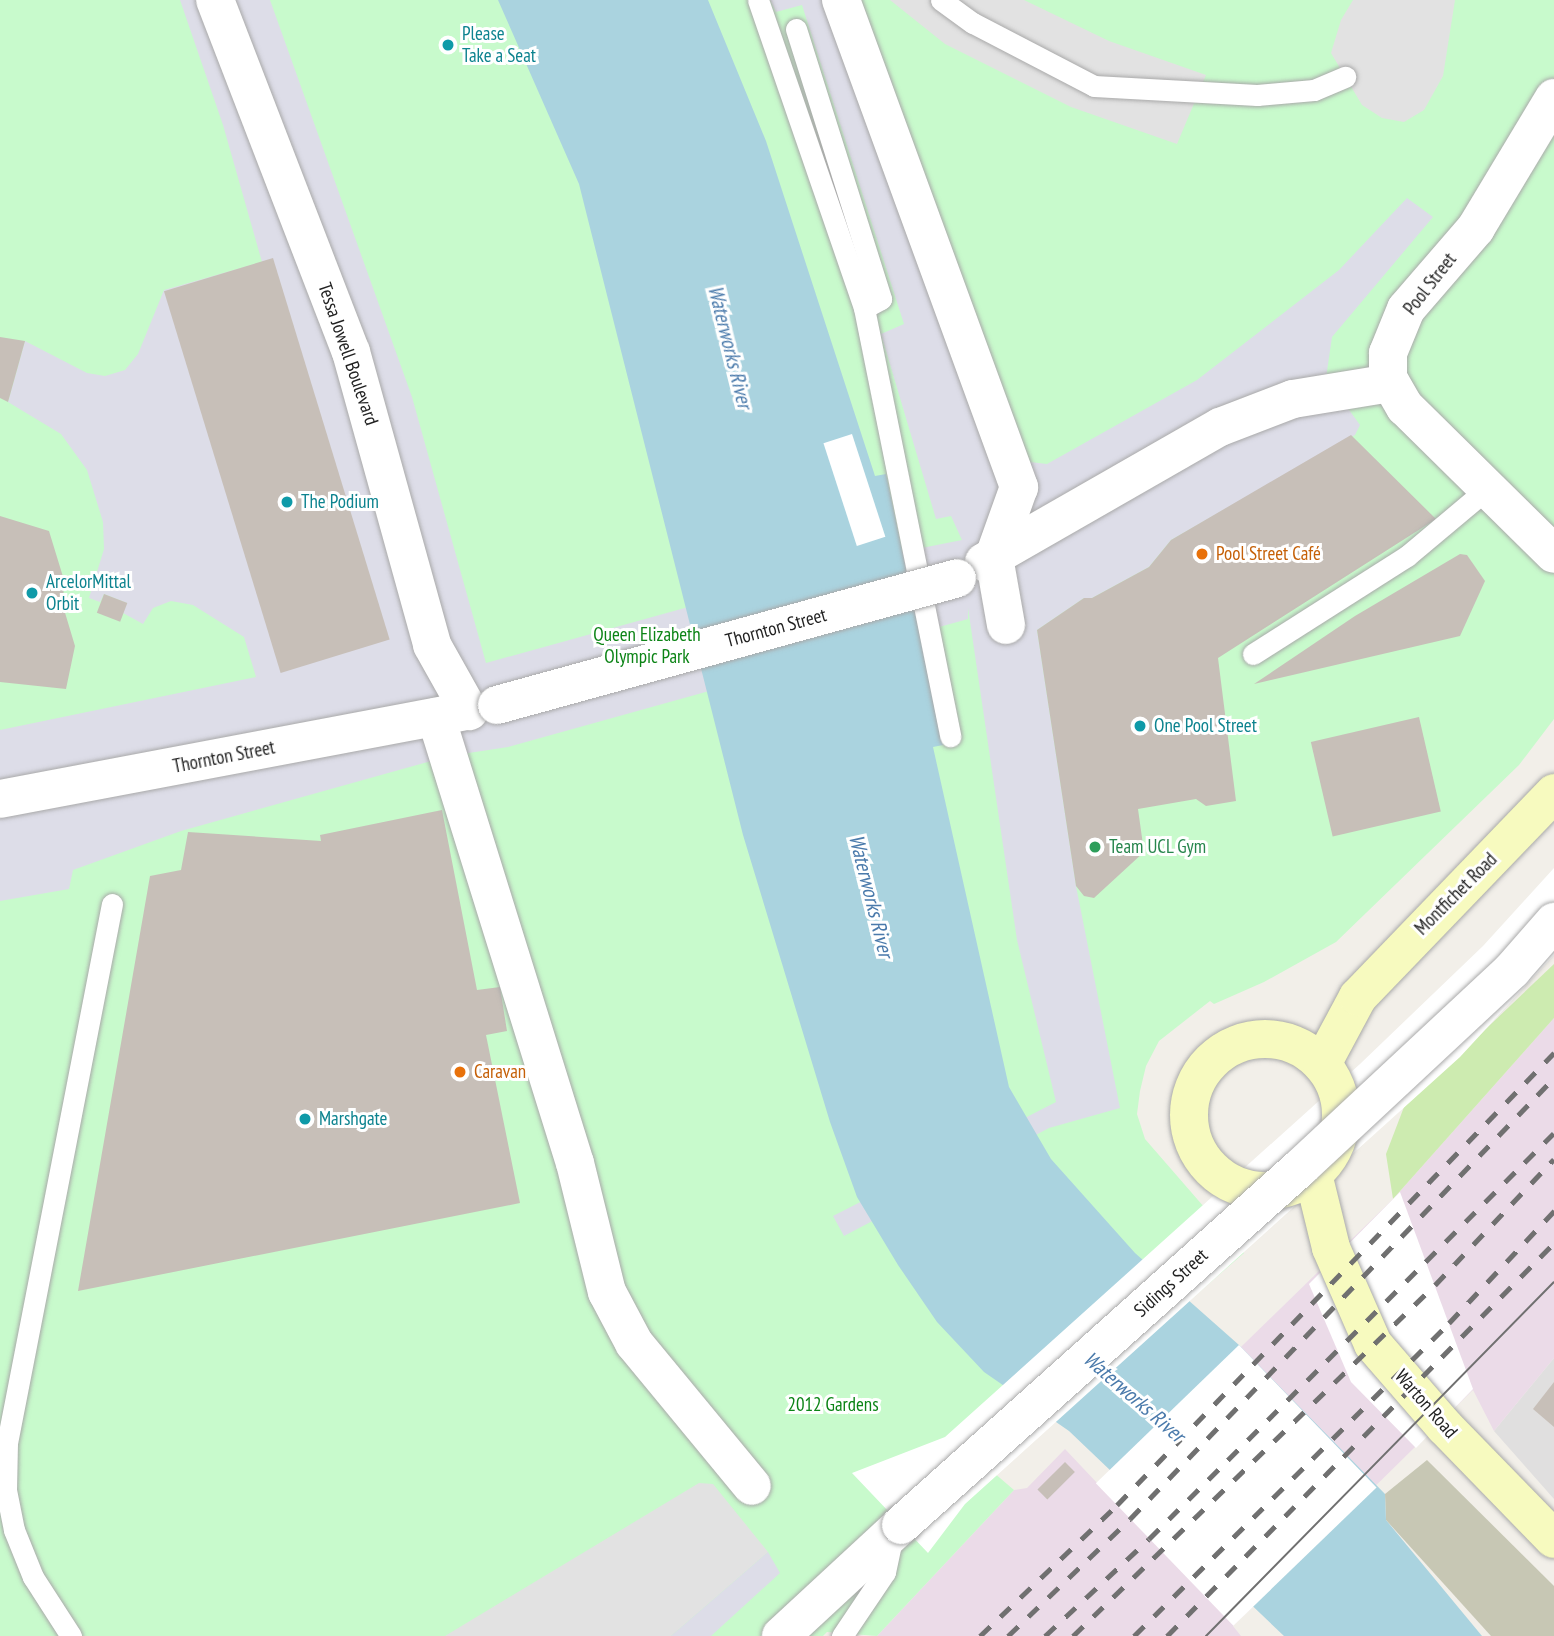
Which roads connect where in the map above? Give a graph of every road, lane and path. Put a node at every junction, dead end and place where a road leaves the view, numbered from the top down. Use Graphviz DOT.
graph roads {
  1 [pos="215,0"];
  2 [pos="758,0"];
  3 [pos="841,0"];
  4 [pos="941,0"];
  5 [pos="796,29"];
  6 [pos="1345,78"];
  7 [pos="1554,98"];
  8 [pos="864,308"];
  9 [pos="1391,383"];
  10 [pos="1488,488"];
  11 [pos="1554,554"];
  12 [pos="994,557"];
  13 [pos="1006,625"];
  14 [pos="1253,654"];
  15 [pos="467,711"];
  16 [pos="950,736"];
  17 [pos="1554,793"];
  18 [pos="0,799"];
  19 [pos="111,904"];
  20 [pos="1554,922"];
  21 [pos="1357,997"];
  22 [pos="1281,1040"];
  23 [pos="1322,1064"];
  24 [pos="1313,1174"];
  25 [pos="1269,1192"];
  26 [pos="1331,1248"];
  27 [pos="752,1486"];
  28 [pos="897,1529"];
  29 [pos="1554,1539"];
  30 [pos="71,1636"];
  31 [pos="781,1636"];
  32 [pos="842,1636"];
  1 -- 15 [label="street, Tessa Jowell Boulevard"];
  2 -- 8 [label="lane"];
  3 -- 12 [label="street"];
  4 -- 6 [label="lane"];
  5 -- 8 [label="lane"];
  7 -- 9 [label="street, Pool Street"];
  8 -- 16 [label="lane"];
  9 -- 10 [label="street"];
  9 -- 12 [label="street, Thornton Street"];
  10 -- 11 [label="street"];
  10 -- 14 [label="lane"];
  12 -- 13 [label="street"];
  12 -- 15 [label="street, Thornton Street, bridge"];
  15 -- 18 [label="street, Thornton Street"];
  15 -- 27 [label="street, Tessa Jowell Boulevard"];
  17 -- 21 [label="street, Montfichet Road"];
  19 -- 30 [label="lane"];
  20 -- 28 [label="street, Sidings Street, bridge"];
  21 -- 22 [label="street, Montfichet Road"];
  21 -- 23 [label="street, Montfichet Road"];
  22 -- 23 [label="street"];
  22 -- 25 [label="street"];
  23 -- 24 [label="street"];
  24 -- 25 [label="street"];
  24 -- 26 [label="street, Warton Road"];
  25 -- 26 [label="street, Warton Road"];
  26 -- 29 [label="street, Warton Road"];
  28 -- 31 [label="street, Sidings Street"];
  28 -- 32 [label="lane"];
}
